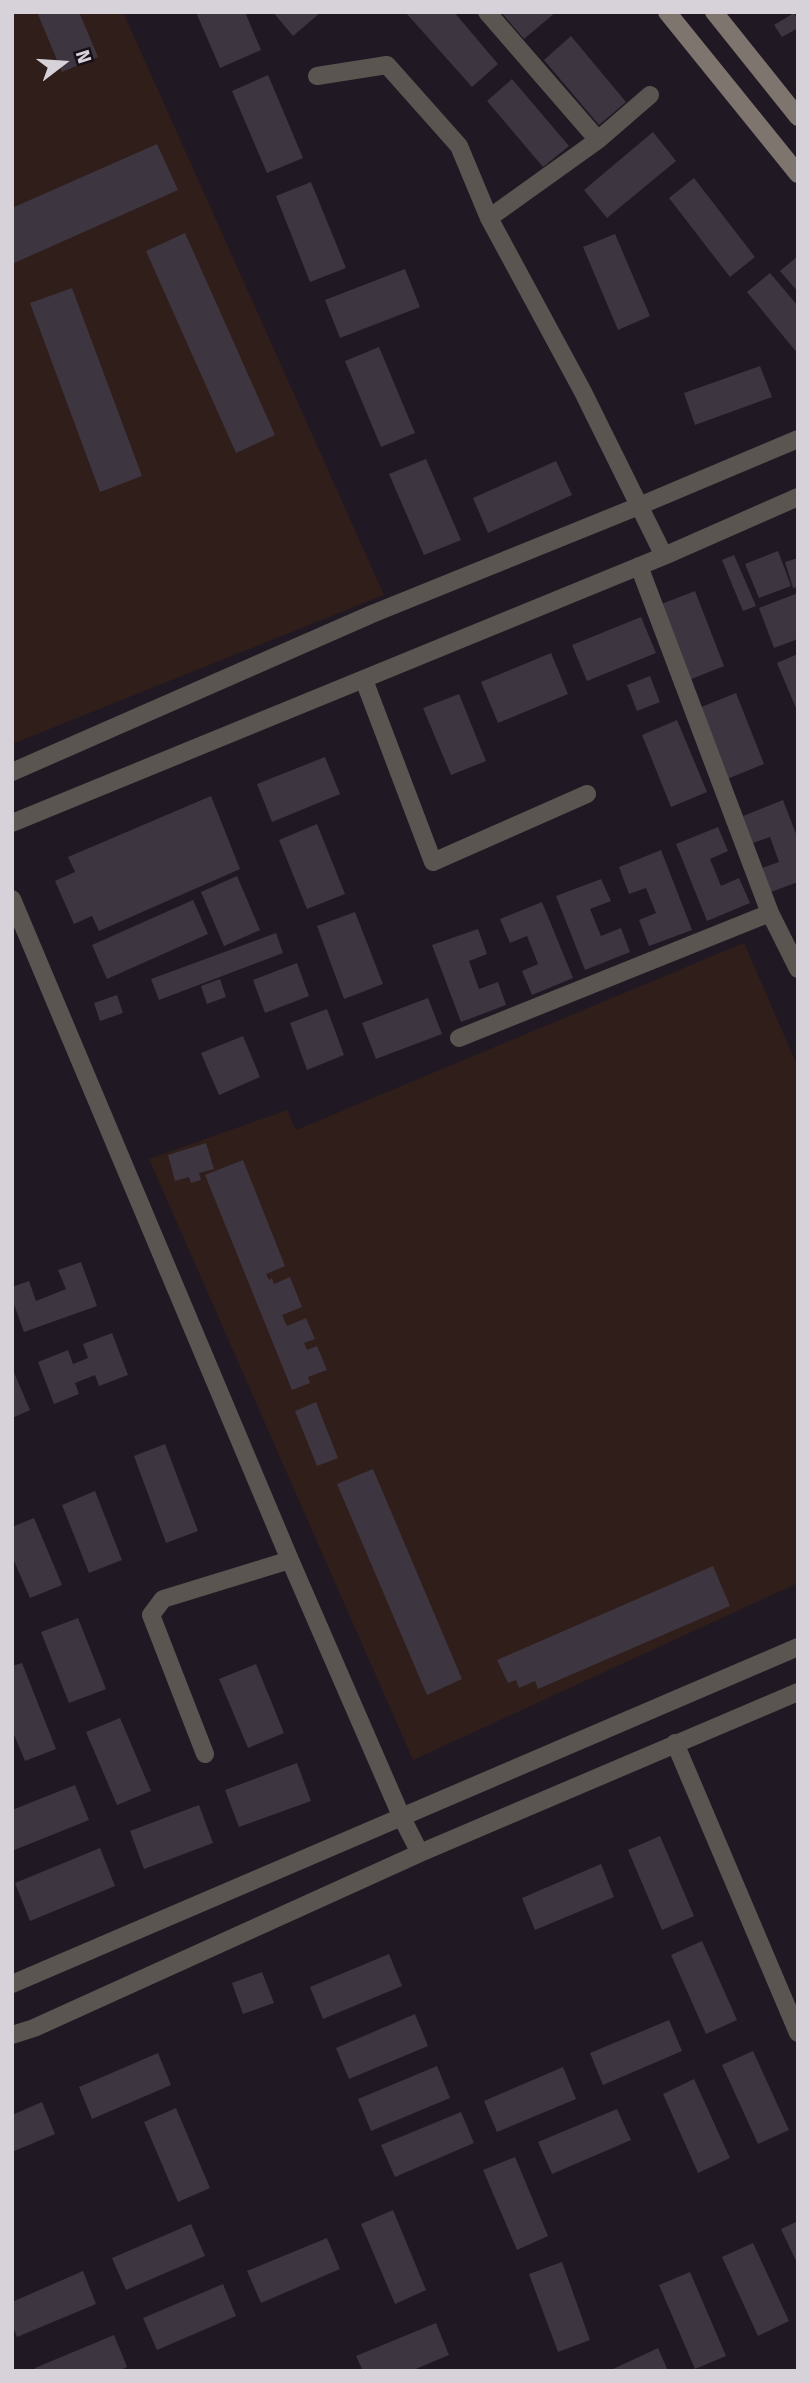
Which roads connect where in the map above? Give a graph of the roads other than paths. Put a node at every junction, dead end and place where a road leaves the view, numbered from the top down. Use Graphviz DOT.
graph roads {
  1 [pos="487,12"];
  2 [pos="667,12"];
  3 [pos="714,12"];
  4 [pos="317,76"];
  5 [pos="650,95"];
  6 [pos="798,117"];
  7 [pos="598,140"];
  8 [pos="798,174"];
  9 [pos="489,218"];
  10 [pos="798,439"];
  11 [pos="798,496"];
  12 [pos="639,506"];
  13 [pos="664,556"];
  14 [pos="639,566"];
  15 [pos="364,680"];
  16 [pos="12,772"];
  17 [pos="587,794"];
  18 [pos="12,823"];
  19 [pos="12,899"];
  20 [pos="770,913"];
  21 [pos="798,969"];
  22 [pos="459,1038"];
  23 [pos="290,1560"];
  24 [pos="798,1647"];
  25 [pos="798,1692"];
  26 [pos="675,1743"];
  27 [pos="205,1754"];
  28 [pos="402,1818"];
  29 [pos="420,1853"];
  30 [pos="12,1984"];
  31 [pos="798,2033"];
  32 [pos="12,2035"];
  1 -- 7 [label="street"];
  2 -- 8 [label="main road"];
  3 -- 6 [label="main road"];
  4 -- 9 [label="street"];
  5 -- 7 [label="street"];
  7 -- 9 [label="street"];
  9 -- 12 [label="street"];
  10 -- 12 [label="street"];
  11 -- 13 [label="street"];
  12 -- 13 [label="street"];
  12 -- 16 [label="street"];
  13 -- 14 [label="street"];
  14 -- 15 [label="street"];
  14 -- 20 [label="street"];
  15 -- 17 [label="street"];
  15 -- 18 [label="street"];
  19 -- 23 [label="street"];
  20 -- 21 [label="street"];
  20 -- 22 [label="street"];
  23 -- 27 [label="street"];
  23 -- 28 [label="street"];
  24 -- 28 [label="street"];
  25 -- 26 [label="street"];
  26 -- 29 [label="street"];
  26 -- 31 [label="street"];
  28 -- 29 [label="street"];
  28 -- 30 [label="street"];
  29 -- 32 [label="street"];
}
